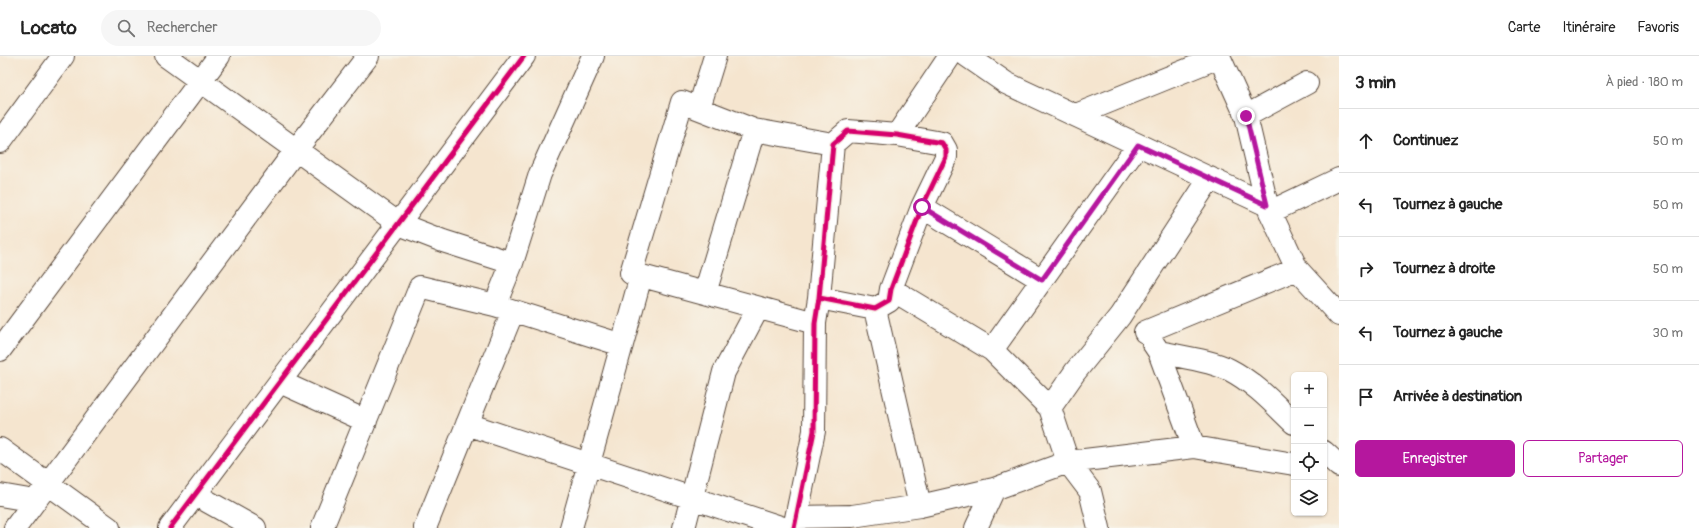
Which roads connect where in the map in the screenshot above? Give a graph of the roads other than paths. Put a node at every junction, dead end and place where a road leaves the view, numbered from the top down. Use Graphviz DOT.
graph roads {
  1 [pos="63,56"];
  2 [pos="166,56"];
  3 [pos="219,56"];
  4 [pos="368,56"];
  5 [pos="524,56"];
  6 [pos="593,56"];
  7 [pos="715,56"];
  8 [pos="950,56"];
  9 [pos="967,56"];
  10 [pos="1219,56"];
  11 [pos="201,81"];
  12 [pos="1307,83"];
  13 [pos="699,108"];
  14 [pos="1076,115"];
  15 [pos="1246,116"];
  16 [pos="754,130"];
  17 [pos="898,135"];
  18 [pos="0,142"];
  19 [pos="833,144"];
  20 [pos="1138,145"];
  21 [pos="296,150"];
  22 [pos="1210,178"];
  23 [pos="1339,179"];
  24 [pos="922,207"];
  25 [pos="1269,208"];
  26 [pos="398,224"];
  27 [pos="512,263"];
  28 [pos="1297,269"];
  29 [pos="641,276"];
  30 [pos="1042,280"];
  31 [pos="891,289"];
  32 [pos="705,293"];
  33 [pos="819,298"];
  34 [pos="504,308"];
  35 [pos="758,308"];
  36 [pos="875,309"];
  37 [pos="1339,315"];
  38 [pos="1120,316"];
  39 [pos="815,323"];
  40 [pos="1145,332"];
  41 [pos="622,345"];
  42 [pos="0,350"];
  43 [pos="992,350"];
  44 [pos="1159,352"];
  45 [pos="280,382"];
  46 [pos="1050,408"];
  47 [pos="1291,420"];
  48 [pos="366,421"];
  49 [pos="467,424"];
  50 [pos="1194,448"];
  51 [pos="0,449"];
  52 [pos="1327,455"];
  53 [pos="1068,462"];
  54 [pos="589,464"];
  55 [pos="1291,464"];
  56 [pos="1339,466"];
  57 [pos="1327,470"];
  58 [pos="1339,472"];
  59 [pos="48,484"];
  60 [pos="994,489"];
  61 [pos="0,495"];
  62 [pos="196,495"];
  63 [pos="692,498"];
  64 [pos="35,501"];
  65 [pos="920,506"];
  66 [pos="792,524"];
  67 [pos="15,528"];
  68 [pos="109,528"];
  69 [pos="170,528"];
  70 [pos="255,528"];
  71 [pos="322,528"];
  72 [pos="425,528"];
  73 [pos="572,528"];
  74 [pos="684,528"];
  75 [pos="976,528"];
  76 [pos="1099,528"];
  1 -- 18 [label="street"];
  2 -- 11 [label="street"];
  3 -- 11 [label="street"];
  4 -- 21 [label="street"];
  5 -- 26 [label="street"];
  6 -- 27 [label="street"];
  7 -- 13 [label="street"];
  8 -- 17 [label="street"];
  9 -- 14 [label="street"];
  10 -- 14 [label="street"];
  10 -- 15 [label="street"];
  11 -- 21 [label="street"];
  11 -- 42 [label="street"];
  12 -- 15 [label="street"];
  13 -- 16 [label="street"];
  13 -- 29 [label="street"];
  14 -- 20 [label="street"];
  15 -- 25 [label="street"];
  16 -- 19 [label="street"];
  16 -- 32 [label="street"];
  17 -- 19 [label="street"];
  17 -- 24 [label="street"];
  19 -- 33 [label="street"];
  20 -- 22 [label="street"];
  20 -- 30 [label="street"];
  21 -- 26 [label="street"];
  21 -- 59 [label="street"];
  22 -- 25 [label="street"];
  22 -- 38 [label="street"];
  23 -- 25 [label="street"];
  24 -- 30 [label="street"];
  24 -- 31 [label="street"];
  25 -- 28 [label="street"];
  26 -- 27 [label="street"];
  26 -- 45 [label="street"];
  27 -- 34 [label="street"];
  28 -- 37 [label="street"];
  28 -- 40 [label="street"];
  29 -- 32 [label="street"];
  29 -- 41 [label="street"];
  30 -- 43 [label="street"];
  31 -- 36 [label="street"];
  31 -- 43 [label="street"];
  32 -- 35 [label="street"];
  33 -- 36 [label="street"];
  33 -- 39 [label="street"];
  34 -- 41 [label="street"];
  34 -- 48 [label="street"];
  34 -- 49 [label="street"];
  35 -- 39 [label="street"];
  35 -- 63 [label="street"];
  36 -- 65 [label="street"];
  38 -- 40 [label="street"];
  38 -- 46 [label="street"];
  39 -- 66 [label="street"];
  40 -- 44 [label="street"];
  41 -- 54 [label="street"];
  43 -- 46 [label="street"];
  44 -- 47 [label="street"];
  44 -- 50 [label="street"];
  45 -- 48 [label="street"];
  45 -- 62 [label="street"];
  46 -- 53 [label="street"];
  48 -- 71 [label="street"];
  49 -- 54 [label="street"];
  49 -- 72 [label="street"];
  50 -- 53 [label="street"];
  50 -- 55 [label="street"];
  51 -- 59 [label="street"];
  52 -- 56 [label="street"];
  53 -- 60 [label="street"];
  53 -- 76 [label="street"];
  54 -- 63 [label="street"];
  54 -- 73 [label="street"];
  57 -- 58 [label="street"];
  59 -- 64 [label="street"];
  59 -- 68 [label="street"];
  60 -- 65 [label="street"];
  60 -- 75 [label="street"];
  61 -- 64 [label="street"];
  62 -- 69 [label="street"];
  62 -- 70 [label="street"];
  63 -- 66 [label="street"];
  63 -- 74 [label="street"];
  64 -- 67 [label="street"];
  65 -- 66 [label="street"];
}
